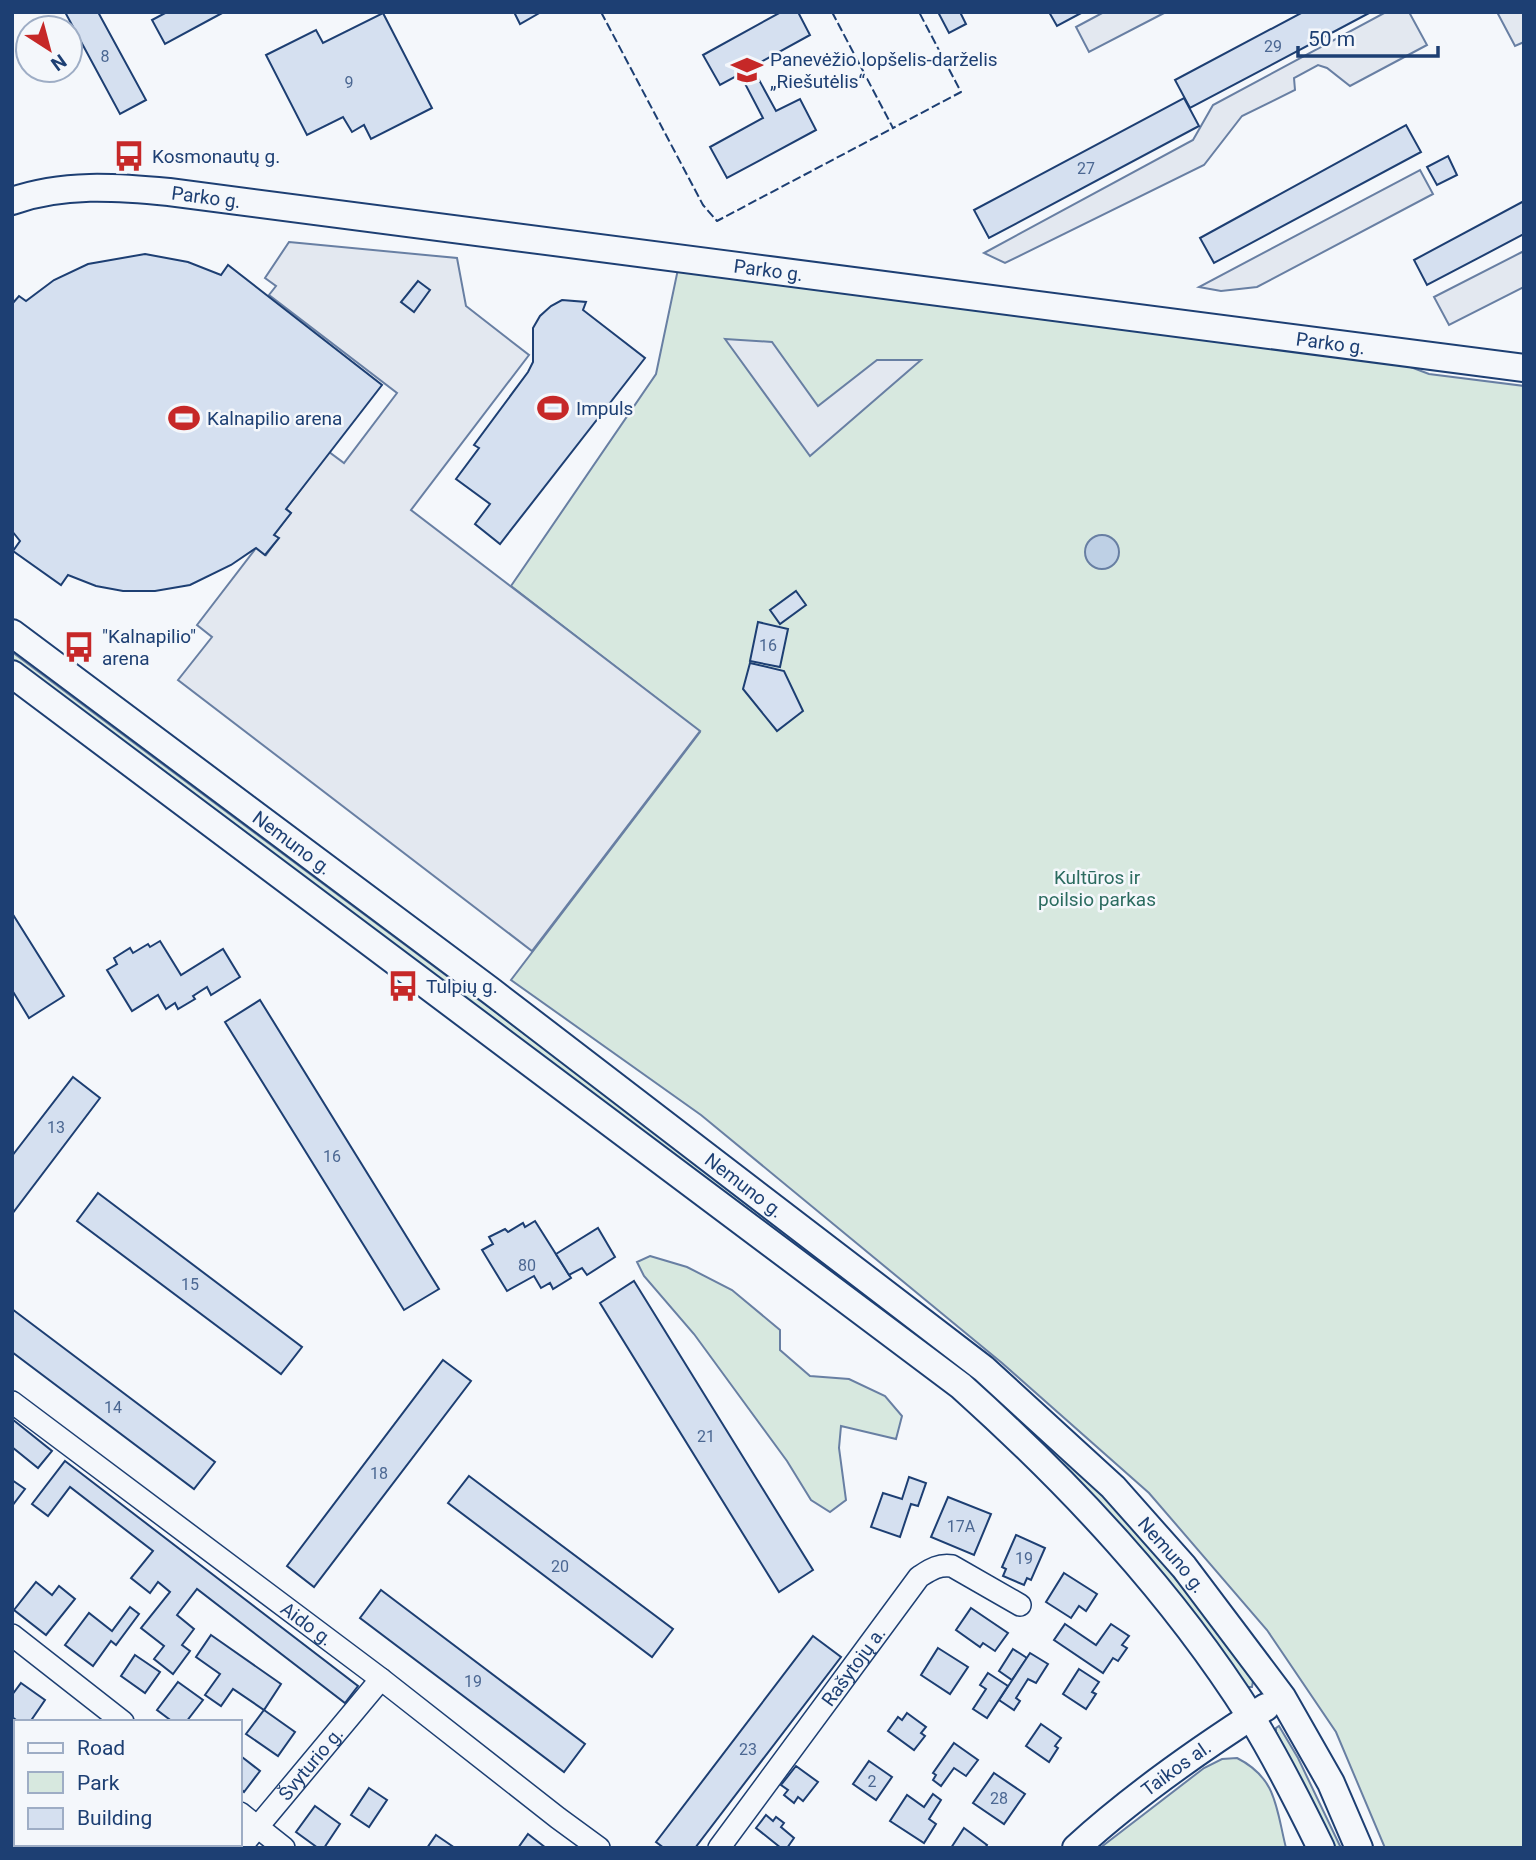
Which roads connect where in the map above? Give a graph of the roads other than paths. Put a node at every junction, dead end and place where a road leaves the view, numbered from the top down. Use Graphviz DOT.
graph roads {
  1 [pos="12,201"];
  2 [pos="1524,368"];
  3 [pos="12,633"];
  4 [pos="12,674"];
  5 [pos="12,1402"];
  6 [pos="1020,1605"];
  7 [pos="12,1635"];
  8 [pos="381,1679"];
  9 [pos="1282,1697"];
  10 [pos="1251,1717"];
  11 [pos="120,1720"];
  12 [pos="242,1815"];
  13 [pos="257,1827"];
  14 [pos="242,1846"];
  15 [pos="284,1848"];
  16 [pos="600,1848"];
  17 [pos="719,1848"];
  18 [pos="1076,1848"];
  19 [pos="1321,1848"];
  20 [pos="1359,1848"];
  1 -- 2 [label="main road, Parko g."];
  3 -- 9 [label="main road, Nemuno g."];
  4 -- 10 [label="main road, Nemuno g."];
  5 -- 8 [label="street, Aido g."];
  6 -- 17 [label="street, Rašytojų a."];
  7 -- 11 [label="street"];
  8 -- 13 [label="street, Švyturio g."];
  8 -- 16 [label="street, Aido g."];
  9 -- 10 [label="main road, Taikos al."];
  9 -- 20 [label="main road, Nemuno g."];
  10 -- 18 [label="main road, Taikos al."];
  10 -- 19 [label="main road, Nemuno g."];
  12 -- 13 [label="street"];
  13 -- 14 [label="street, Švyturio g."];
  13 -- 15 [label="street"];
}
